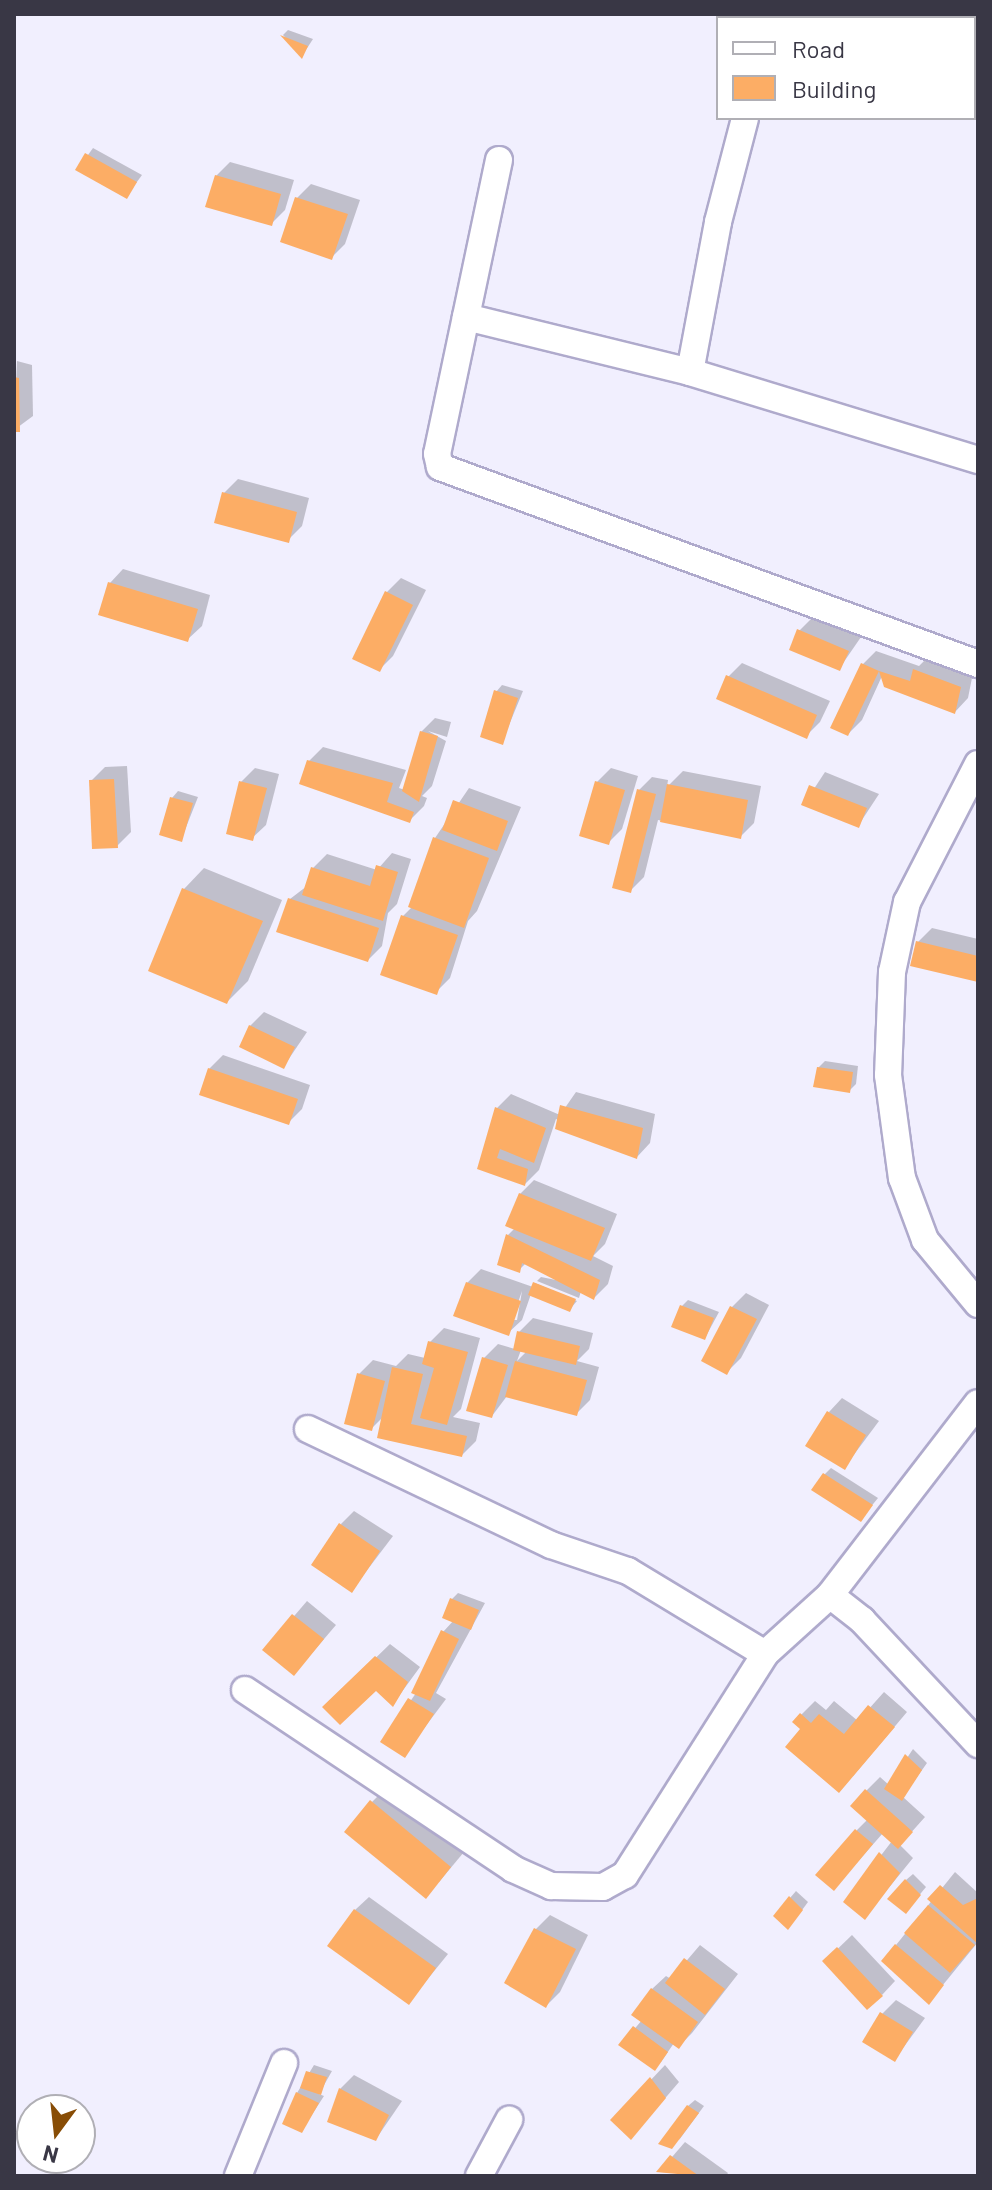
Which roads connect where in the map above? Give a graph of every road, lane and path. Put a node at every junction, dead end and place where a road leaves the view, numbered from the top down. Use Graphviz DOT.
graph roads {
  1 [pos="744,120"];
  2 [pos="499,160"];
  3 [pos="466,317"];
  4 [pos="690,372"];
  5 [pos="978,460"];
  6 [pos="978,664"];
  7 [pos="978,764"];
  8 [pos="978,1304"];
  9 [pos="978,1403"];
  10 [pos="308,1429"];
  11 [pos="830,1595"];
  12 [pos="765,1654"];
  13 [pos="245,1690"];
  14 [pos="978,1744"];
  15 [pos="284,2063"];
  16 [pos="509,2120"];
  17 [pos="238,2176"];
  18 [pos="479,2176"];
  1 -- 4 [label="street"];
  2 -- 3 [label="street"];
  3 -- 4 [label="street"];
  3 -- 6 [label="street"];
  4 -- 5 [label="street"];
  7 -- 8 [label="street"];
  9 -- 11 [label="street"];
  10 -- 12 [label="street"];
  11 -- 12 [label="street"];
  11 -- 14 [label="street"];
  12 -- 13 [label="street"];
  15 -- 17 [label="street"];
  16 -- 18 [label="street"];
}
